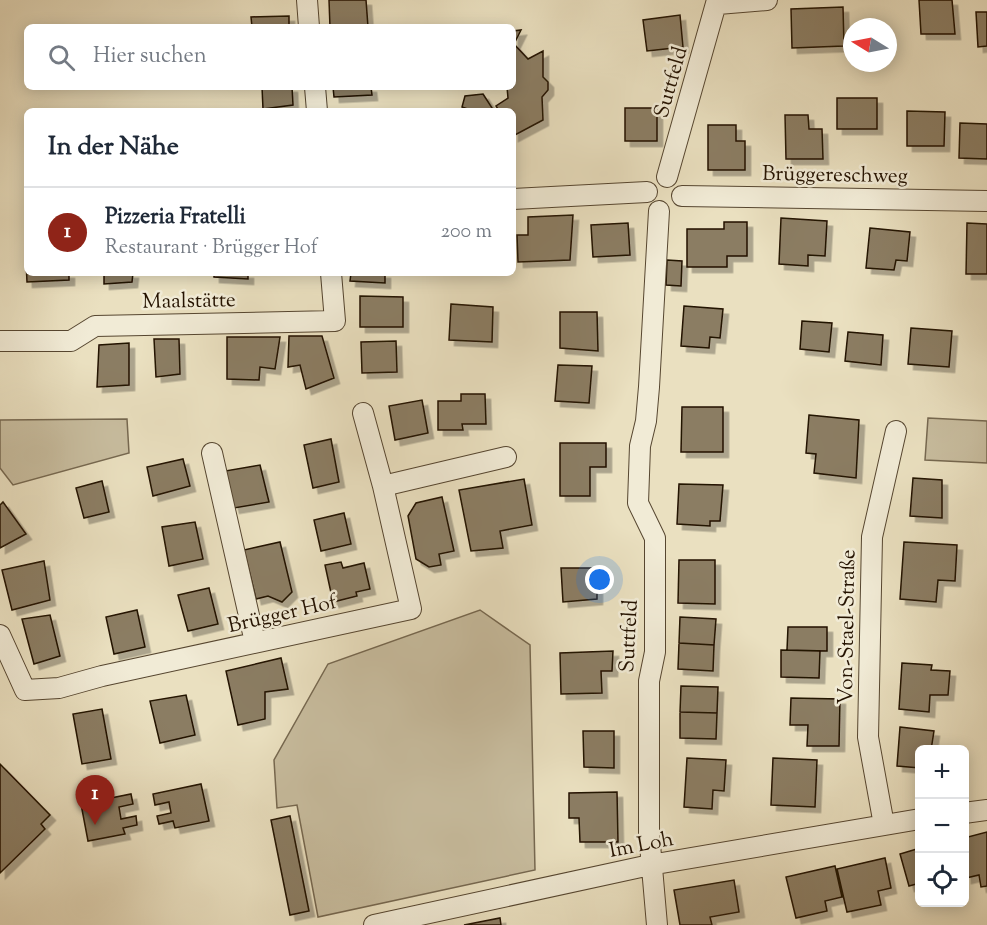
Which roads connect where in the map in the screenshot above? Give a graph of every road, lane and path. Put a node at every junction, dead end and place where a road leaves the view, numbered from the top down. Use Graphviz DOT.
graph roads {
  1 [pos="307,0"];
  2 [pos="767,0"];
  3 [pos="717,2"];
  4 [pos="309,24"];
  5 [pos="315,90"];
  6 [pos="317,108"];
  7 [pos="667,177"];
  8 [pos="647,192"];
  9 [pos="682,195"];
  10 [pos="516,199"];
  11 [pos="987,201"];
  12 [pos="659,211"];
  13 [pos="330,276"];
  14 [pos="0,341"];
  15 [pos="363,413"];
  16 [pos="896,431"];
  17 [pos="212,453"];
  18 [pos="506,457"];
  19 [pos="383,486"];
  20 [pos="0,635"];
  21 [pos="255,642"];
  22 [pos="987,810"];
  23 [pos="969,812"];
  24 [pos="915,820"];
  25 [pos="884,825"];
  26 [pos="650,866"];
  27 [pos="374,925"];
  28 [pos="657,925"];
  1 -- 4 [label="street"];
  2 -- 3 [label="street"];
  3 -- 7 [label="street, Suttfeld"];
  5 -- 6 [label="street"];
  7 -- 8 [label="street"];
  7 -- 9 [label="street"];
  8 -- 10 [label="street"];
  8 -- 12 [label="street"];
  9 -- 11 [label="street, Brüggereschweg"];
  9 -- 12 [label="street"];
  12 -- 26 [label="street, Suttfeld"];
  13 -- 14 [label="street, Maalstätte"];
  15 -- 19 [label="street, Brügger Hof"];
  16 -- 25 [label="street, Von-Stael-Straße"];
  17 -- 21 [label="street"];
  18 -- 19 [label="street"];
  19 -- 21 [label="street, Brügger Hof"];
  20 -- 21 [label="street, Brügger Hof"];
  22 -- 23 [label="street"];
  24 -- 25 [label="street, Im Loh"];
  25 -- 26 [label="street, Im Loh"];
  26 -- 27 [label="street, Im Loh"];
  26 -- 28 [label="street, Suttfeld"];
}
